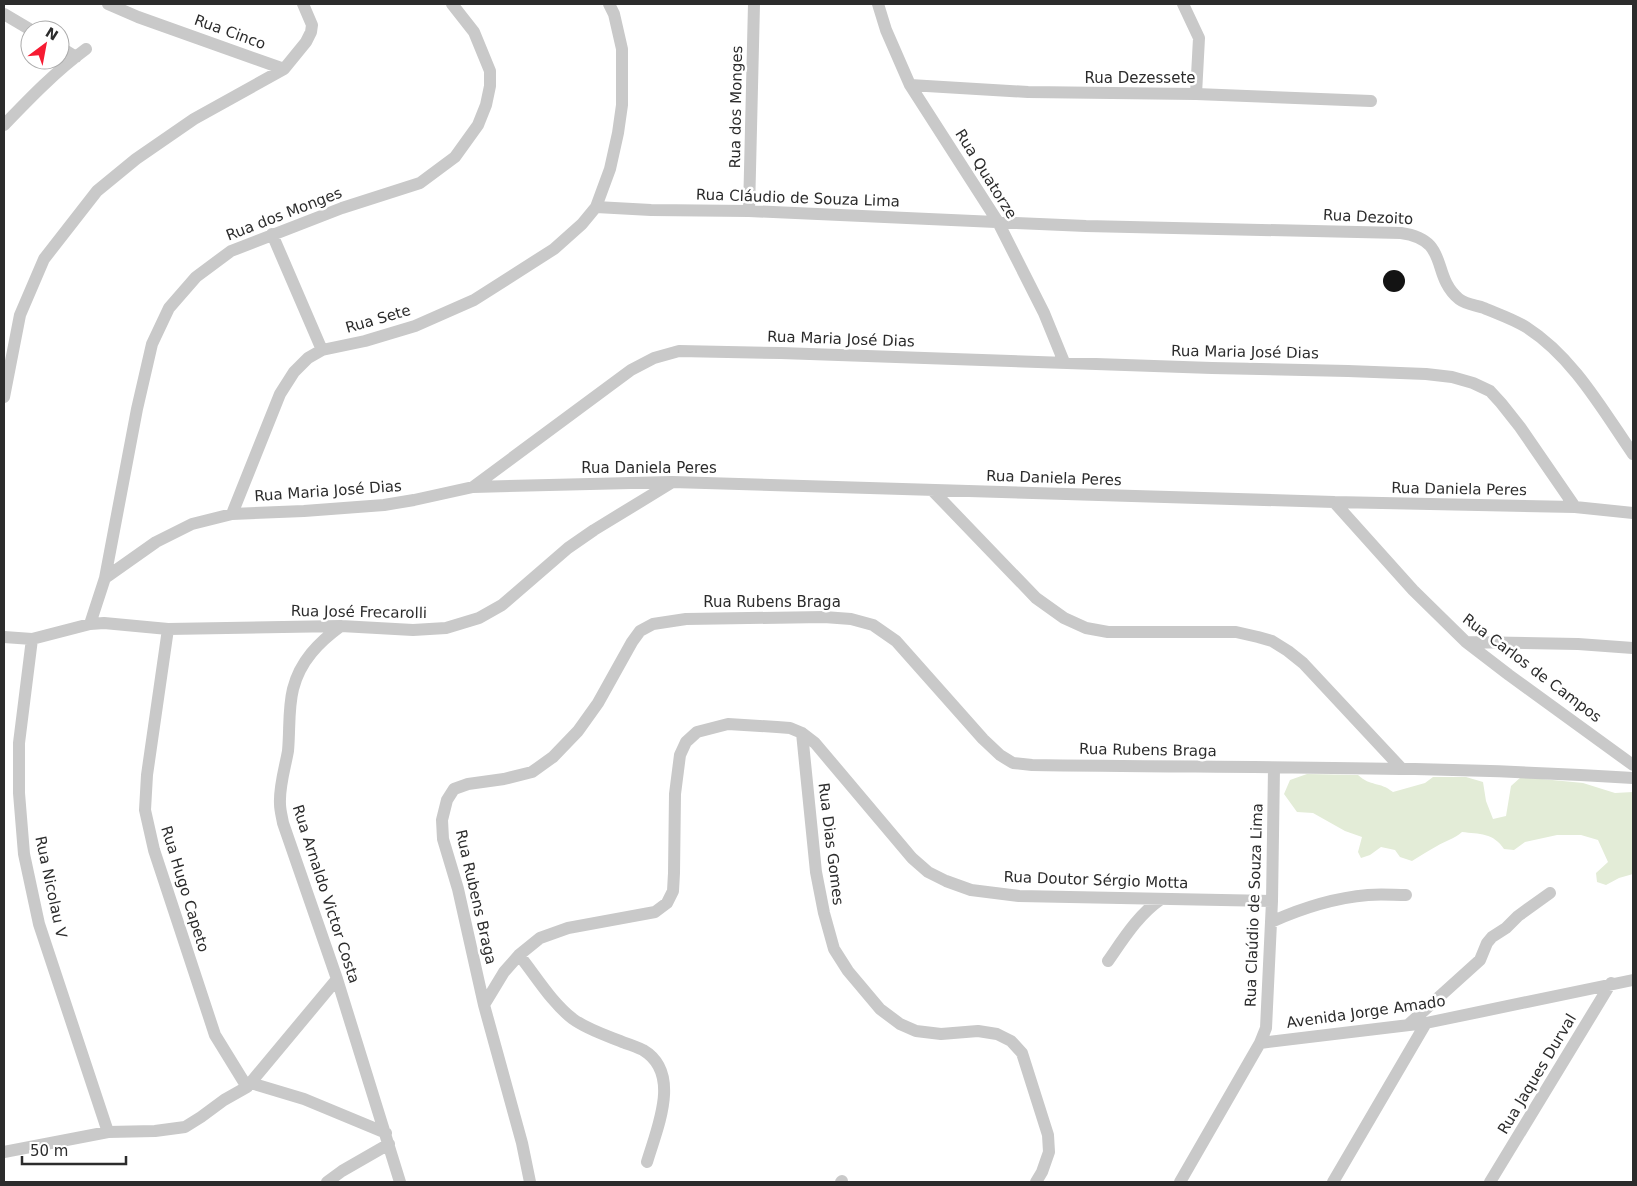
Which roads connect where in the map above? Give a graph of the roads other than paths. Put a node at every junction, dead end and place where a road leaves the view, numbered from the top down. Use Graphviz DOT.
graph roads {
  1 [pos="108,4"];
  2 [pos="303,4"];
  3 [pos="452,4"];
  4 [pos="609,4"];
  5 [pos="754,4"];
  6 [pos="878,4"];
  7 [pos="1183,4"];
  8 [pos="4,14"];
  9 [pos="20,23"];
  10 [pos="86,49"];
  11 [pos="70,53"];
  12 [pos="76,57"];
  13 [pos="284,69"];
  14 [pos="910,85"];
  15 [pos="1196,94"];
  16 [pos="1370,101"];
  17 [pos="4,125"];
  18 [pos="596,207"];
  19 [pos="749,211"];
  20 [pos="998,222"];
  21 [pos="272,234"];
  22 [pos="322,350"];
  23 [pos="1064,362"];
  24 [pos="4,397"];
  25 [pos="1633,454"];
  26 [pos="672,482"];
  27 [pos="473,486"];
  28 [pos="933,491"];
  29 [pos="1334,502"];
  30 [pos="1575,507"];
  31 [pos="1633,513"];
  32 [pos="232,514"];
  33 [pos="105,578"];
  34 [pos="90,624"];
  35 [pos="341,626"];
  36 [pos="168,629"];
  37 [pos="4,637"];
  38 [pos="32,640"];
  39 [pos="1466,642"];
  40 [pos="1633,648"];
  41 [pos="802,733"];
  42 [pos="1633,765"];
  43 [pos="1274,768"];
  44 [pos="1402,769"];
  45 [pos="1633,778"];
  46 [pos="1550,893"];
  47 [pos="1406,895"];
  48 [pos="1161,899"];
  49 [pos="1272,901"];
  50 [pos="1271,922"];
  51 [pos="519,955"];
  52 [pos="1108,961"];
  53 [pos="337,979"];
  54 [pos="1633,980"];
  55 [pos="1611,983"];
  56 [pos="484,1005"];
  57 [pos="1426,1023"];
  58 [pos="1408,1025"];
  59 [pos="1260,1042"];
  60 [pos="249,1085"];
  61 [pos="108,1132"];
  62 [pos="387,1138"];
  63 [pos="4,1152"];
  64 [pos="647,1162"];
  65 [pos="327,1182"];
  66 [pos="400,1182"];
  67 [pos="530,1182"];
  68 [pos="1036,1182"];
  69 [pos="1180,1182"];
  70 [pos="1333,1182"];
  71 [pos="1490,1182"];
  1 -- 13 [label="street, Rua Cinco"];
  2 -- 13 [label="street"];
  3 -- 21 [label="street, Rua dos Monges"];
  4 -- 18 [label="street"];
  5 -- 19 [label="street, Rua dos Monges"];
  6 -- 14 [label="street, Rua Quatorze"];
  7 -- 15 [label="street"];
  8 -- 9 [label="street"];
  10 -- 12 [label="street"];
  11 -- 12 [label="street"];
  12 -- 17 [label="street"];
  13 -- 24 [label="street"];
  14 -- 15 [label="street, Rua Dezessete"];
  14 -- 20 [label="street, Rua Quatorze"];
  15 -- 16 [label="street, Rua Dezessete"];
  18 -- 19 [label="street, Rua Cláudio de Souza Lima"];
  18 -- 22 [label="street, Rua Sete"];
  19 -- 20 [label="street, Rua Cláudio de Souza Lima"];
  20 -- 23 [label="street, Rua Quatorze"];
  20 -- 25 [label="street, Rua Dezoito"];
  21 -- 22 [label="street"];
  21 -- 33 [label="street, Rua dos Monges"];
  22 -- 32 [label="street, Rua Sete"];
  23 -- 27 [label="street, Rua Maria José Dias"];
  23 -- 30 [label="street, Rua Maria José Dias"];
  26 -- 27 [label="street, Rua Daniela Peres"];
  26 -- 28 [label="street, Rua Daniela Peres"];
  26 -- 35 [label="street, Rua José Frecarolli"];
  27 -- 32 [label="street, Rua Maria José Dias"];
  28 -- 29 [label="street, Rua Daniela Peres"];
  28 -- 44 [label="street"];
  29 -- 30 [label="street, Rua Daniela Peres"];
  29 -- 39 [label="street, Rua Carlos de Campos"];
  30 -- 31 [label="street, Rua Daniela Peres"];
  32 -- 33 [label="street, Rua Maria José Dias"];
  33 -- 34 [label="street, Rua dos Monges"];
  34 -- 36 [label="street, Rua José Frecarolli"];
  34 -- 38 [label="street, Rua José Frecarolli"];
  35 -- 36 [label="street, Rua José Frecarolli"];
  35 -- 53 [label="street, Rua Arnaldo Victor Costa"];
  36 -- 60 [label="street, Rua Hugo Capeto"];
  37 -- 38 [label="street, Rua José Frecarolli"];
  38 -- 61 [label="street, Rua Nicolau V"];
  39 -- 40 [label="street"];
  39 -- 42 [label="street, Rua Carlos de Campos"];
  41 -- 48 [label="street, Rua Doutor Sérgio Motta"];
  41 -- 51 [label="street, Rua Doutor Sérgio Motta"];
  41 -- 68 [label="street, Rua Dias Gomes"];
  43 -- 44 [label="street, Rua Rubens Braga"];
  43 -- 49 [label="street, Rua Claúdio de Souza Lima"];
  43 -- 56 [label="street, Rua Rubens Braga"];
  44 -- 45 [label="street, Rua Rubens Braga"];
  46 -- 58 [label="street"];
  47 -- 50 [label="street"];
  48 -- 49 [label="street, Rua Doutor Sérgio Motta"];
  48 -- 52 [label="street"];
  49 -- 50 [label="street, Rua Claúdio de Souza Lima"];
  50 -- 59 [label="street, Rua Claúdio de Souza Lima"];
  51 -- 56 [label="street, Rua Doutor Sérgio Motta"];
  51 -- 64 [label="street"];
  53 -- 60 [label="street"];
  53 -- 62 [label="street, Rua Arnaldo Victor Costa"];
  54 -- 55 [label="street, Avenida Jorge Amado"];
  55 -- 57 [label="street, Avenida Jorge Amado"];
  55 -- 71 [label="street, Rua Jaques Durval"];
  56 -- 67 [label="street, Rua Rubens Braga"];
  57 -- 58 [label="street, Avenida Jorge Amado"];
  57 -- 70 [label="street"];
  58 -- 59 [label="street, Avenida Jorge Amado"];
  59 -- 69 [label="street"];
  60 -- 61 [label="street"];
  60 -- 62 [label="street"];
  61 -- 63 [label="street"];
  62 -- 65 [label="street"];
  62 -- 66 [label="street, Rua Arnaldo Victor Costa"];
}
